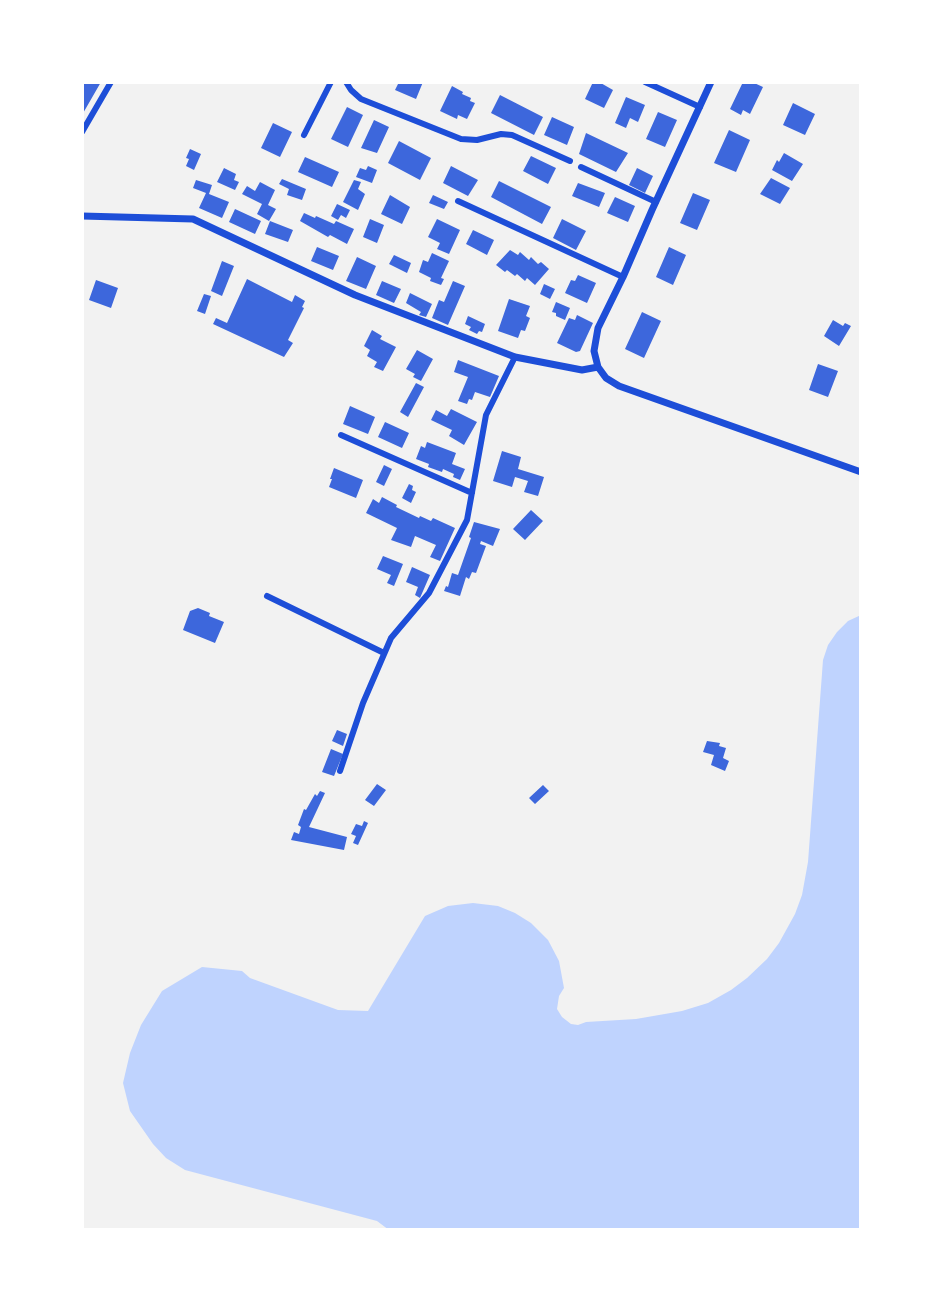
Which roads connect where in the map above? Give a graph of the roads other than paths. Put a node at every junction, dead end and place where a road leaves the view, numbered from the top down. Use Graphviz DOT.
graph roads {
  1 [pos="111,82"];
  2 [pos="331,82"];
  3 [pos="346,82"];
  4 [pos="645,82"];
  5 [pos="711,82"];
  6 [pos="700,107"];
  7 [pos="82,132"];
  8 [pos="304,135"];
  9 [pos="570,161"];
  10 [pos="581,167"];
  11 [pos="458,201"];
  12 [pos="656,202"];
  13 [pos="82,216"];
  14 [pos="623,277"];
  15 [pos="515,357"];
  16 [pos="598,367"];
  17 [pos="341,435"];
  18 [pos="861,472"];
  19 [pos="472,493"];
  20 [pos="267,596"];
  21 [pos="384,653"];
  22 [pos="340,771"];
  1 -- 7 [label="street"];
  2 -- 8 [label="street"];
  3 -- 9 [label="street"];
  4 -- 6 [label="street"];
  5 -- 6 [label="street"];
  6 -- 12 [label="street"];
  10 -- 12 [label="street"];
  11 -- 14 [label="street"];
  12 -- 14 [label="street"];
  13 -- 15 [label="street"];
  14 -- 16 [label="street"];
  15 -- 16 [label="street"];
  15 -- 19 [label="street"];
  16 -- 18 [label="street"];
  17 -- 19 [label="street"];
  19 -- 21 [label="street"];
  20 -- 21 [label="street"];
  21 -- 22 [label="street"];
}
